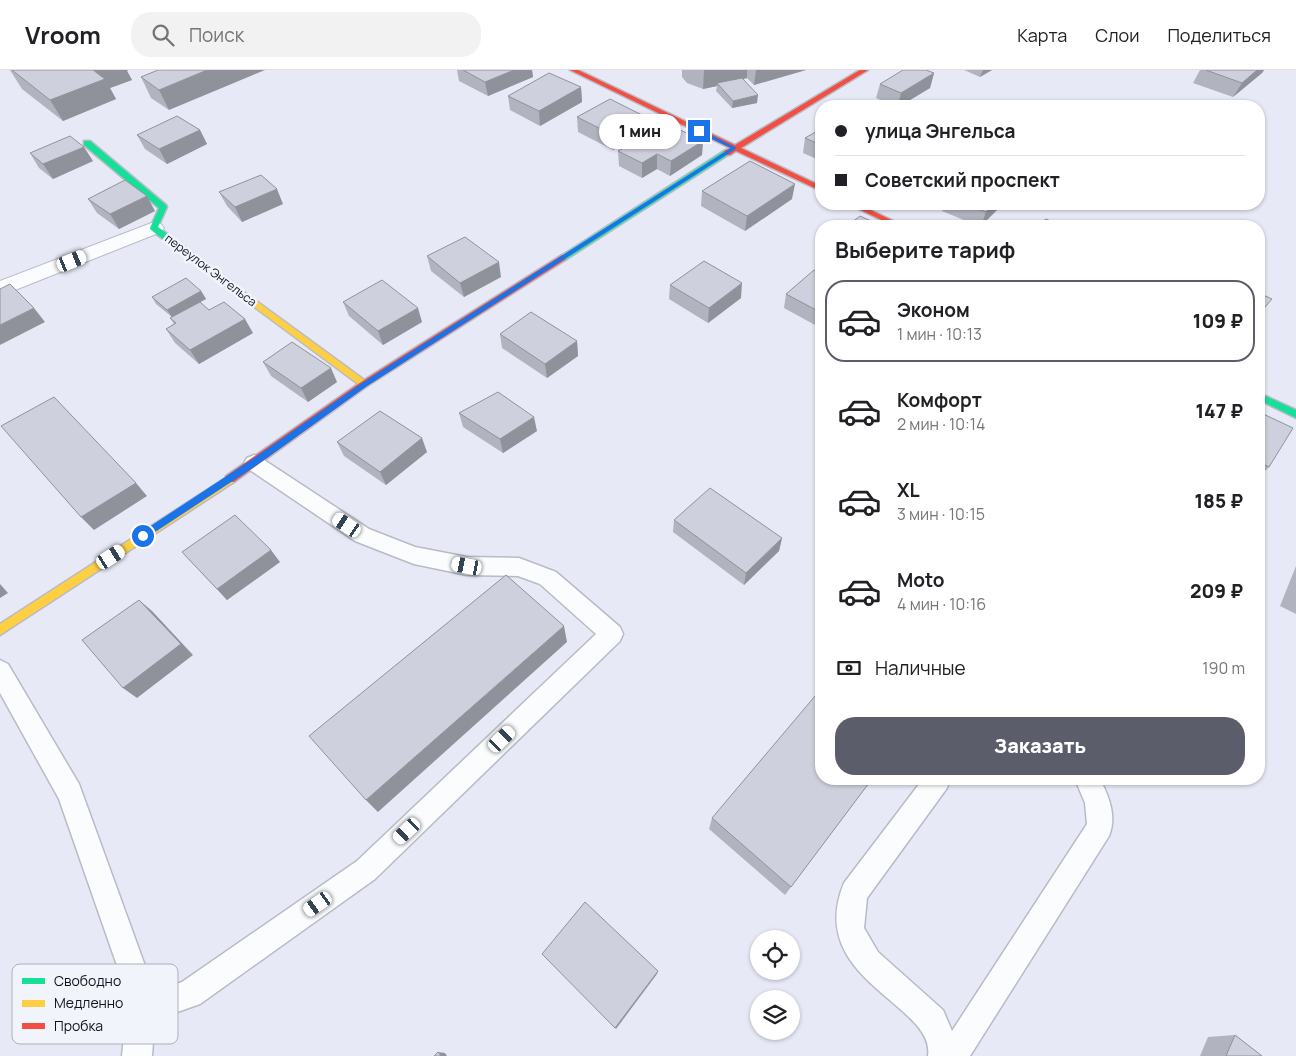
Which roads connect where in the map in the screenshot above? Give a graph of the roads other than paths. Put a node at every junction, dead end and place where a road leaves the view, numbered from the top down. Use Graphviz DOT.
graph roads {
  1 [pos="573,70"];
  2 [pos="865,70"];
  3 [pos="87,143"];
  4 [pos="735,148"];
  5 [pos="815,186"];
  6 [pos="865,210"];
  7 [pos="887,220"];
  8 [pos="154,228"];
  9 [pos="0,289"];
  10 [pos="364,384"];
  11 [pos="1265,399"];
  12 [pos="1296,414"];
  13 [pos="254,462"];
  14 [pos="0,630"];
  15 [pos="0,670"];
  16 [pos="934,785"];
  17 [pos="1090,785"];
  18 [pos="130,964"];
  19 [pos="178,998"];
  20 [pos="943,1056"];
  21 [pos="952,1056"];
  1 -- 4 [label="street"];
  2 -- 4 [label="street"];
  3 -- 8 [label="street, переулок Энгельса"];
  4 -- 5 [label="street"];
  4 -- 10 [label="street"];
  6 -- 7 [label="street"];
  8 -- 9 [label="street"];
  8 -- 10 [label="street, переулок Энгельса"];
  10 -- 13 [label="street"];
  11 -- 12 [label="street"];
  13 -- 14 [label="street"];
  13 -- 19 [label="lane"];
  15 -- 18 [label="lane"];
  16 -- 20 [label="lane"];
  17 -- 21 [label="lane"];
}
